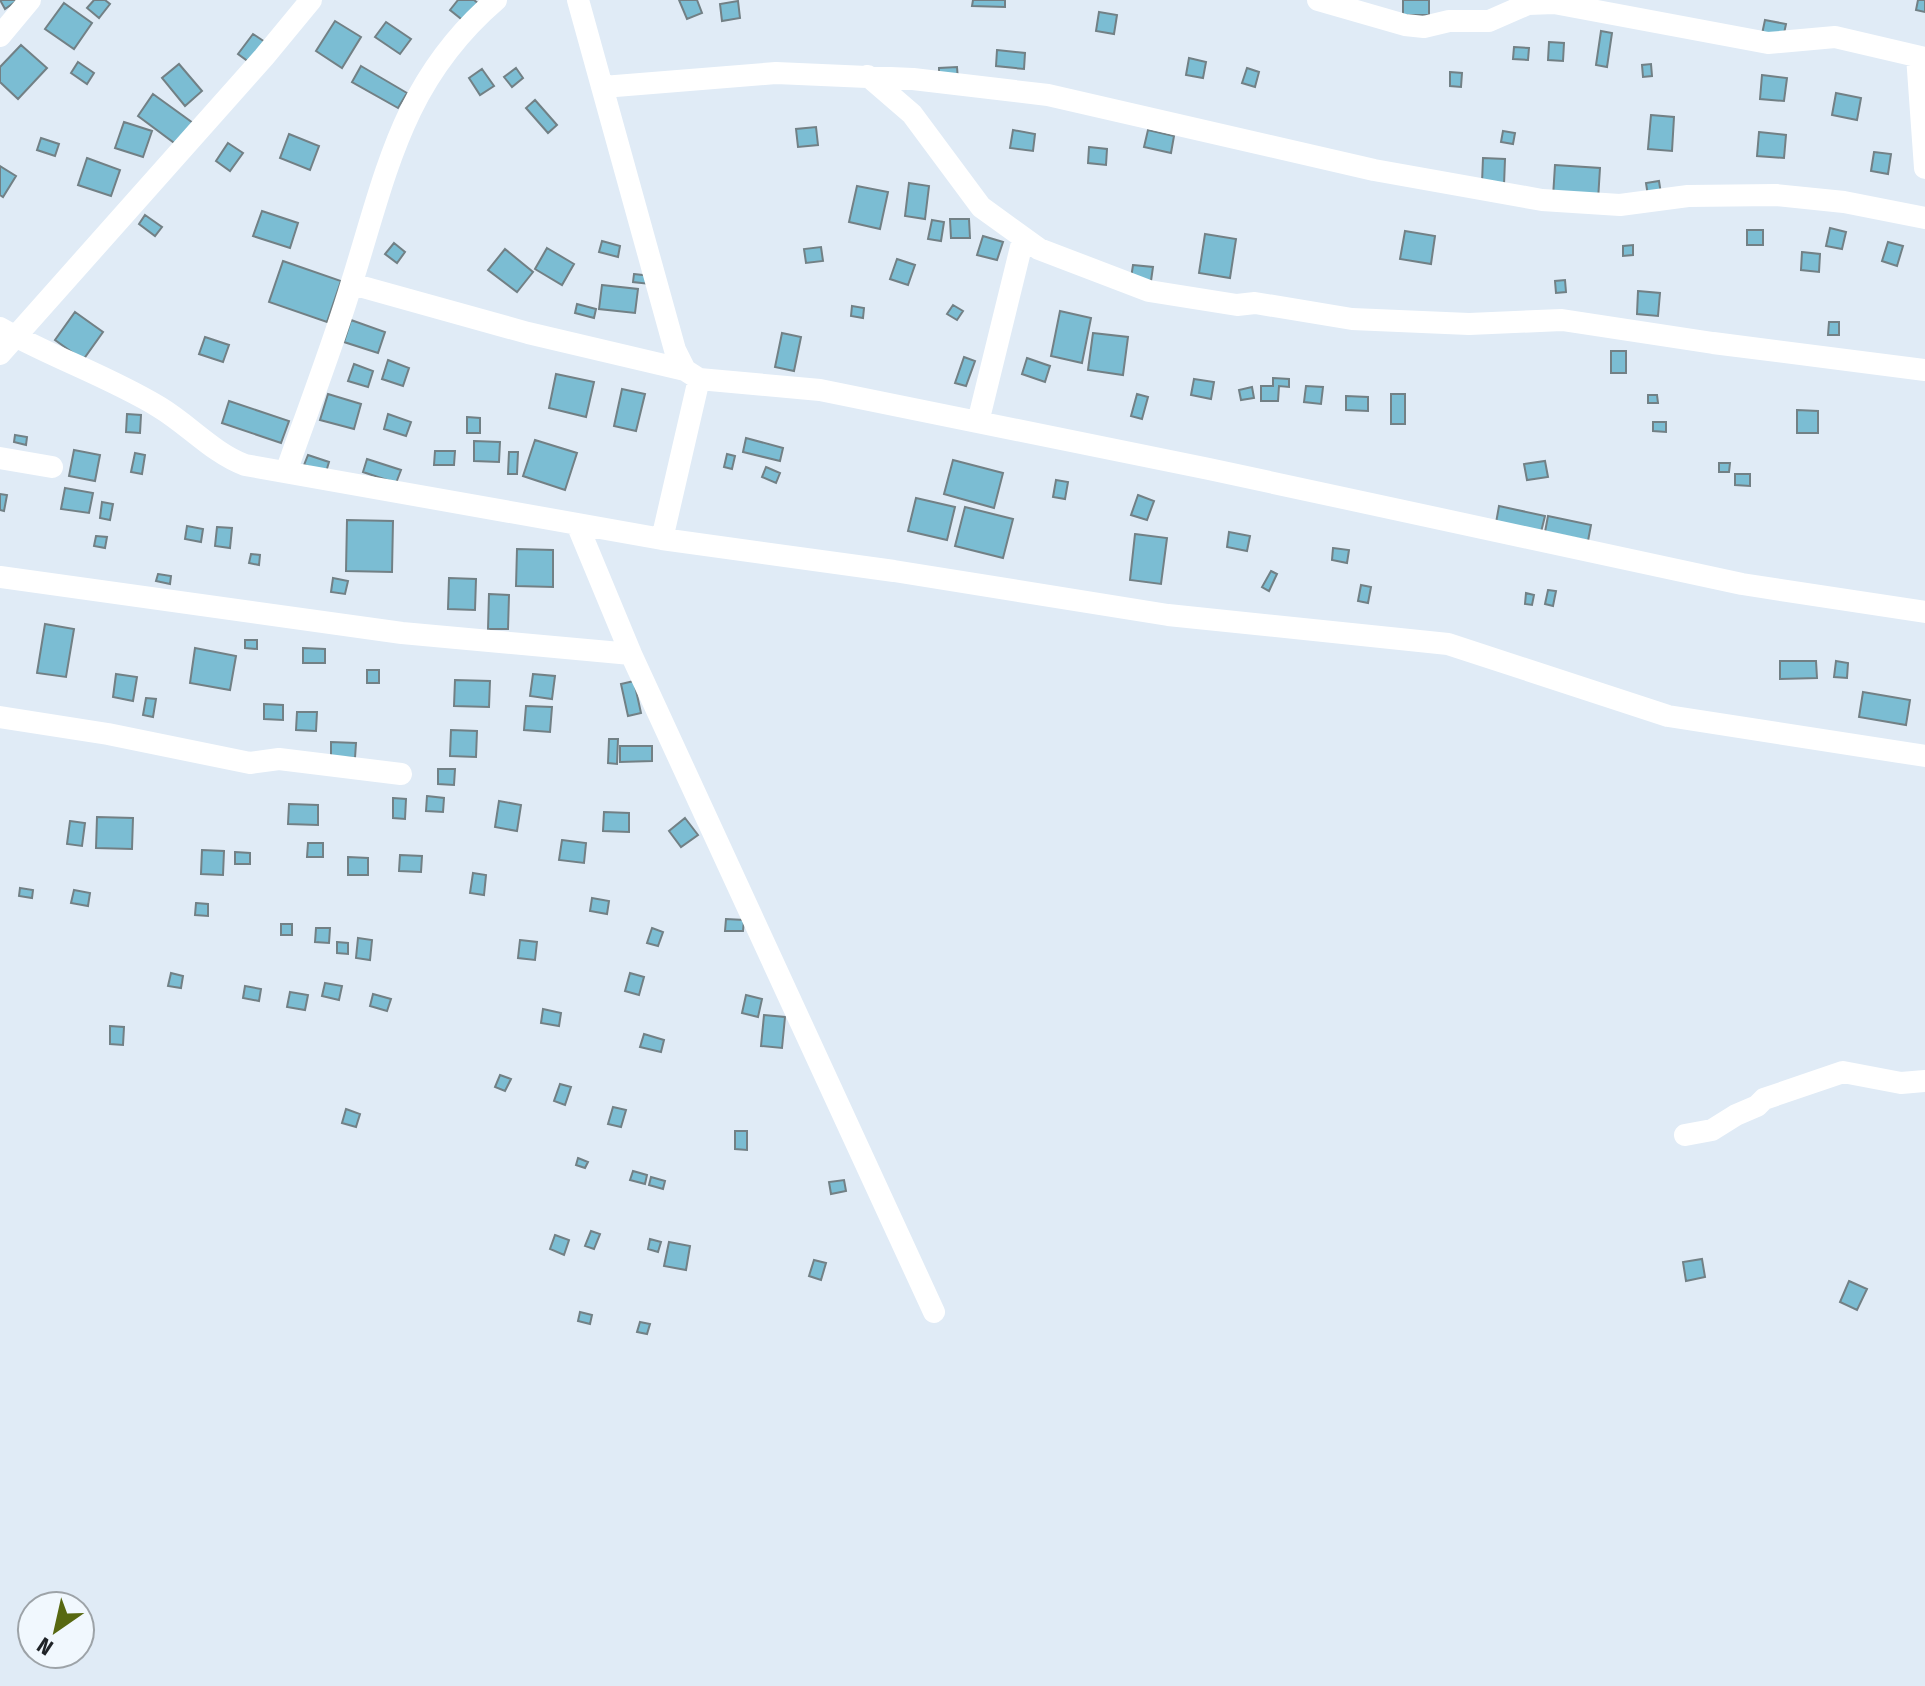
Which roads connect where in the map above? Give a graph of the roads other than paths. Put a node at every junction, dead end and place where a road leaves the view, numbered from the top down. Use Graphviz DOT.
graph roads {
  1 [pos="30,0"];
  2 [pos="311,0"];
  3 [pos="496,0"];
  4 [pos="578,0"];
  5 [pos="1318,0"];
  6 [pos="1523,2"];
  7 [pos="0,36"];
  8 [pos="1921,57"];
  9 [pos="868,76"];
  10 [pos="603,87"];
  11 [pos="1925,168"];
  12 [pos="1925,218"];
  13 [pos="1023,239"];
  14 [pos="352,284"];
  15 [pos="8,332"];
  16 [pos="0,354"];
  17 [pos="1925,370"];
  18 [pos="692,374"];
  19 [pos="978,422"];
  20 [pos="0,458"];
  21 [pos="52,467"];
  22 [pos="286,472"];
  23 [pos="577,524"];
  24 [pos="662,539"];
  25 [pos="0,577"];
  26 [pos="1925,612"];
  27 [pos="631,654"];
  28 [pos="0,717"];
  29 [pos="1925,756"];
  30 [pos="401,774"];
  31 [pos="1925,1081"];
  32 [pos="1685,1135"];
  33 [pos="934,1312"];
  1 -- 7 [label="street"];
  2 -- 15 [label="street"];
  3 -- 14 [label="street"];
  4 -- 10 [label="street"];
  5 -- 6 [label="street"];
  6 -- 8 [label="street"];
  8 -- 11 [label="street"];
  9 -- 10 [label="street"];
  9 -- 12 [label="street"];
  9 -- 13 [label="street"];
  10 -- 18 [label="street"];
  13 -- 17 [label="street"];
  13 -- 19 [label="street"];
  14 -- 18 [label="street"];
  14 -- 22 [label="street"];
  15 -- 16 [label="street"];
  15 -- 22 [label="street"];
  18 -- 19 [label="street"];
  18 -- 24 [label="street"];
  19 -- 26 [label="street"];
  20 -- 21 [label="street"];
  22 -- 23 [label="street"];
  23 -- 24 [label="street"];
  23 -- 27 [label="street"];
  24 -- 29 [label="street"];
  25 -- 27 [label="street"];
  27 -- 33 [label="street"];
  28 -- 30 [label="street"];
  31 -- 32 [label="street"];
}
